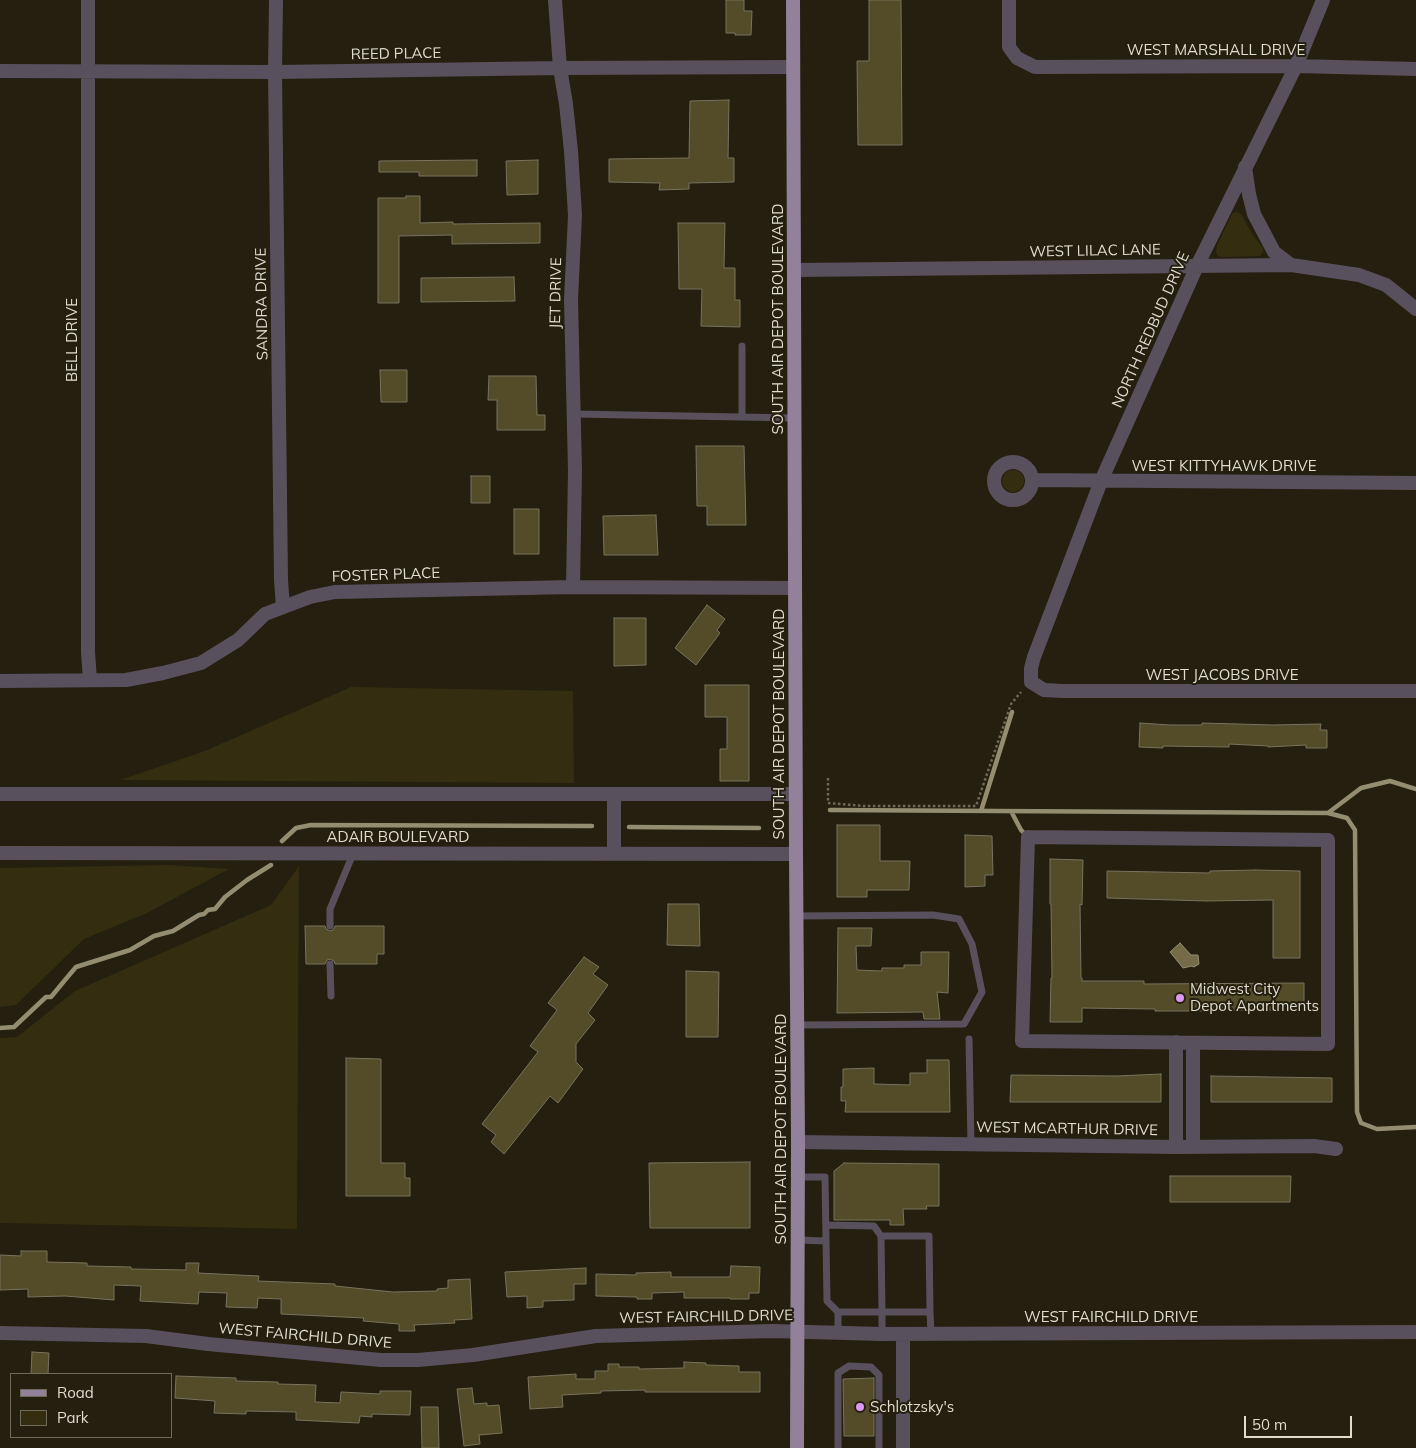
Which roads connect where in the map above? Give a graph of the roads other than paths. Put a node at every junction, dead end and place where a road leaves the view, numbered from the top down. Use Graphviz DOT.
graph roads {
  1 [pos="88,0"];
  2 [pos="276,0"];
  3 [pos="554,0"];
  4 [pos="793,0"];
  5 [pos="1009,0"];
  6 [pos="1323,0"];
  7 [pos="1296,66"];
  8 [pos="793,67"];
  9 [pos="560,68"];
  10 [pos="1416,69"];
  11 [pos="89,70"];
  12 [pos="0,71"];
  13 [pos="275,72"];
  14 [pos="1245,167"];
  15 [pos="1291,265"];
  16 [pos="1197,266"];
  17 [pos="794,270"];
  18 [pos="1416,309"];
  19 [pos="742,346"];
  20 [pos="574,414"];
  21 [pos="742,417"];
  22 [pos="795,418"];
  23 [pos="1033,480"];
  24 [pos="1101,481"];
  25 [pos="1416,483"];
  26 [pos="573,587"];
  27 [pos="795,588"];
  28 [pos="283,607"];
  29 [pos="90,680"];
  30 [pos="0,681"];
  31 [pos="1031,682"];
  32 [pos="1416,691"];
  33 [pos="0,794"];
  34 [pos="614,794"];
  35 [pos="795,794"];
  36 [pos="0,853"];
  37 [pos="353,853"];
  38 [pos="614,853"];
  39 [pos="796,854"];
  40 [pos="796,916"];
  41 [pos="330,926"];
  42 [pos="330,964"];
  43 [pos="331,996"];
  44 [pos="797,1025"];
  45 [pos="969,1039"];
  46 [pos="1176,1042"];
  47 [pos="1193,1043"];
  48 [pos="798,1142"];
  49 [pos="971,1144"];
  50 [pos="1176,1147"];
  51 [pos="1193,1147"];
  52 [pos="1336,1150"];
  53 [pos="798,1176"];
  54 [pos="826,1225"];
  55 [pos="881,1236"];
  56 [pos="797,1240"];
  57 [pos="826,1241"];
  58 [pos="838,1312"];
  59 [pos="882,1312"];
  60 [pos="930,1312"];
  61 [pos="796,1332"];
  62 [pos="1416,1332"];
  63 [pos="0,1333"];
  64 [pos="838,1333"];
  65 [pos="882,1334"];
  66 [pos="902,1334"];
  67 [pos="931,1334"];
  68 [pos="797,1448"];
  69 [pos="838,1448"];
  70 [pos="879,1448"];
  71 [pos="903,1448"];
  1 -- 11 [label="street, BELL DRIVE"];
  2 -- 13 [label="street, SANDRA DRIVE"];
  3 -- 9 [label="street, JET DRIVE"];
  4 -- 8 [label="main road, SOUTH AIR DEPOT BOULEVARD"];
  5 -- 7 [label="street, WEST MARSHALL DRIVE"];
  6 -- 7 [label="street, NORTH REDBUD DRIVE"];
  7 -- 10 [label="street, WEST MARSHALL DRIVE"];
  7 -- 14 [label="street, NORTH REDBUD DRIVE"];
  8 -- 9 [label="street, REED PLACE"];
  8 -- 17 [label="main road, SOUTH AIR DEPOT BOULEVARD"];
  9 -- 13 [label="street, REED PLACE"];
  9 -- 20 [label="street, JET DRIVE"];
  11 -- 12 [label="street, REED PLACE"];
  11 -- 13 [label="street, REED PLACE"];
  11 -- 29 [label="street, BELL DRIVE"];
  13 -- 28 [label="street, SANDRA DRIVE"];
  14 -- 15 [label="street"];
  14 -- 16 [label="street, NORTH REDBUD DRIVE"];
  15 -- 16 [label="street, WEST LILAC LANE"];
  15 -- 18 [label="street, WEST LILAC LANE"];
  16 -- 17 [label="street, WEST LILAC LANE"];
  16 -- 24 [label="street, NORTH REDBUD DRIVE"];
  17 -- 22 [label="main road, SOUTH AIR DEPOT BOULEVARD"];
  19 -- 21 [label="lane"];
  20 -- 21 [label="lane"];
  20 -- 26 [label="street, JET DRIVE"];
  21 -- 22 [label="lane"];
  22 -- 27 [label="main road, SOUTH AIR DEPOT BOULEVARD"];
  23 -- 24 [label="street, WEST KITTYHAWK DRIVE"];
  24 -- 25 [label="street, WEST KITTYHAWK DRIVE"];
  24 -- 31 [label="street, NORTH REDBUD DRIVE"];
  26 -- 27 [label="street, FOSTER PLACE"];
  26 -- 28 [label="street, FOSTER PLACE"];
  27 -- 35 [label="main road, SOUTH AIR DEPOT BOULEVARD"];
  28 -- 29 [label="street, FOSTER PLACE"];
  29 -- 30 [label="street, FOSTER PLACE"];
  31 -- 32 [label="street, WEST JACOBS DRIVE"];
  33 -- 34 [label="street"];
  34 -- 35 [label="street"];
  34 -- 38 [label="street"];
  35 -- 39 [label="main road, SOUTH AIR DEPOT BOULEVARD"];
  36 -- 37 [label="street, ADAIR BOULEVARD"];
  37 -- 38 [label="street, ADAIR BOULEVARD"];
  37 -- 41 [label="lane"];
  38 -- 39 [label="street, ADAIR BOULEVARD"];
  39 -- 40 [label="main road, SOUTH AIR DEPOT BOULEVARD"];
  40 -- 44 [label="main road, SOUTH AIR DEPOT BOULEVARD"];
  40 -- 44 [label="lane"];
  42 -- 43 [label="lane"];
  44 -- 48 [label="main road, SOUTH AIR DEPOT BOULEVARD"];
  45 -- 49 [label="lane"];
  46 -- 47 [label="street"];
  46 -- 47 [label="street"];
  46 -- 50 [label="street"];
  47 -- 51 [label="street"];
  48 -- 49 [label="street, WEST MCARTHUR DRIVE"];
  48 -- 53 [label="main road, SOUTH AIR DEPOT BOULEVARD"];
  49 -- 50 [label="street, WEST MCARTHUR DRIVE"];
  50 -- 51 [label="street, WEST MCARTHUR DRIVE"];
  51 -- 52 [label="street, WEST MCARTHUR DRIVE"];
  53 -- 54 [label="lane"];
  53 -- 56 [label="main road, SOUTH AIR DEPOT BOULEVARD"];
  54 -- 55 [label="lane"];
  54 -- 57 [label="lane"];
  55 -- 59 [label="lane"];
  55 -- 60 [label="lane"];
  56 -- 57 [label="lane"];
  56 -- 61 [label="main road, SOUTH AIR DEPOT BOULEVARD"];
  57 -- 58 [label="lane"];
  58 -- 59 [label="lane"];
  58 -- 64 [label="lane"];
  59 -- 60 [label="lane"];
  59 -- 65 [label="lane"];
  60 -- 67 [label="lane"];
  61 -- 63 [label="street, WEST FAIRCHILD DRIVE"];
  61 -- 64 [label="street, WEST FAIRCHILD DRIVE"];
  61 -- 68 [label="main road, SOUTH AIR DEPOT BOULEVARD"];
  62 -- 67 [label="street, WEST FAIRCHILD DRIVE"];
  64 -- 65 [label="street, WEST FAIRCHILD DRIVE"];
  65 -- 66 [label="street, WEST FAIRCHILD DRIVE"];
  66 -- 67 [label="street, WEST FAIRCHILD DRIVE"];
  66 -- 71 [label="street"];
  69 -- 70 [label="lane"];
}
